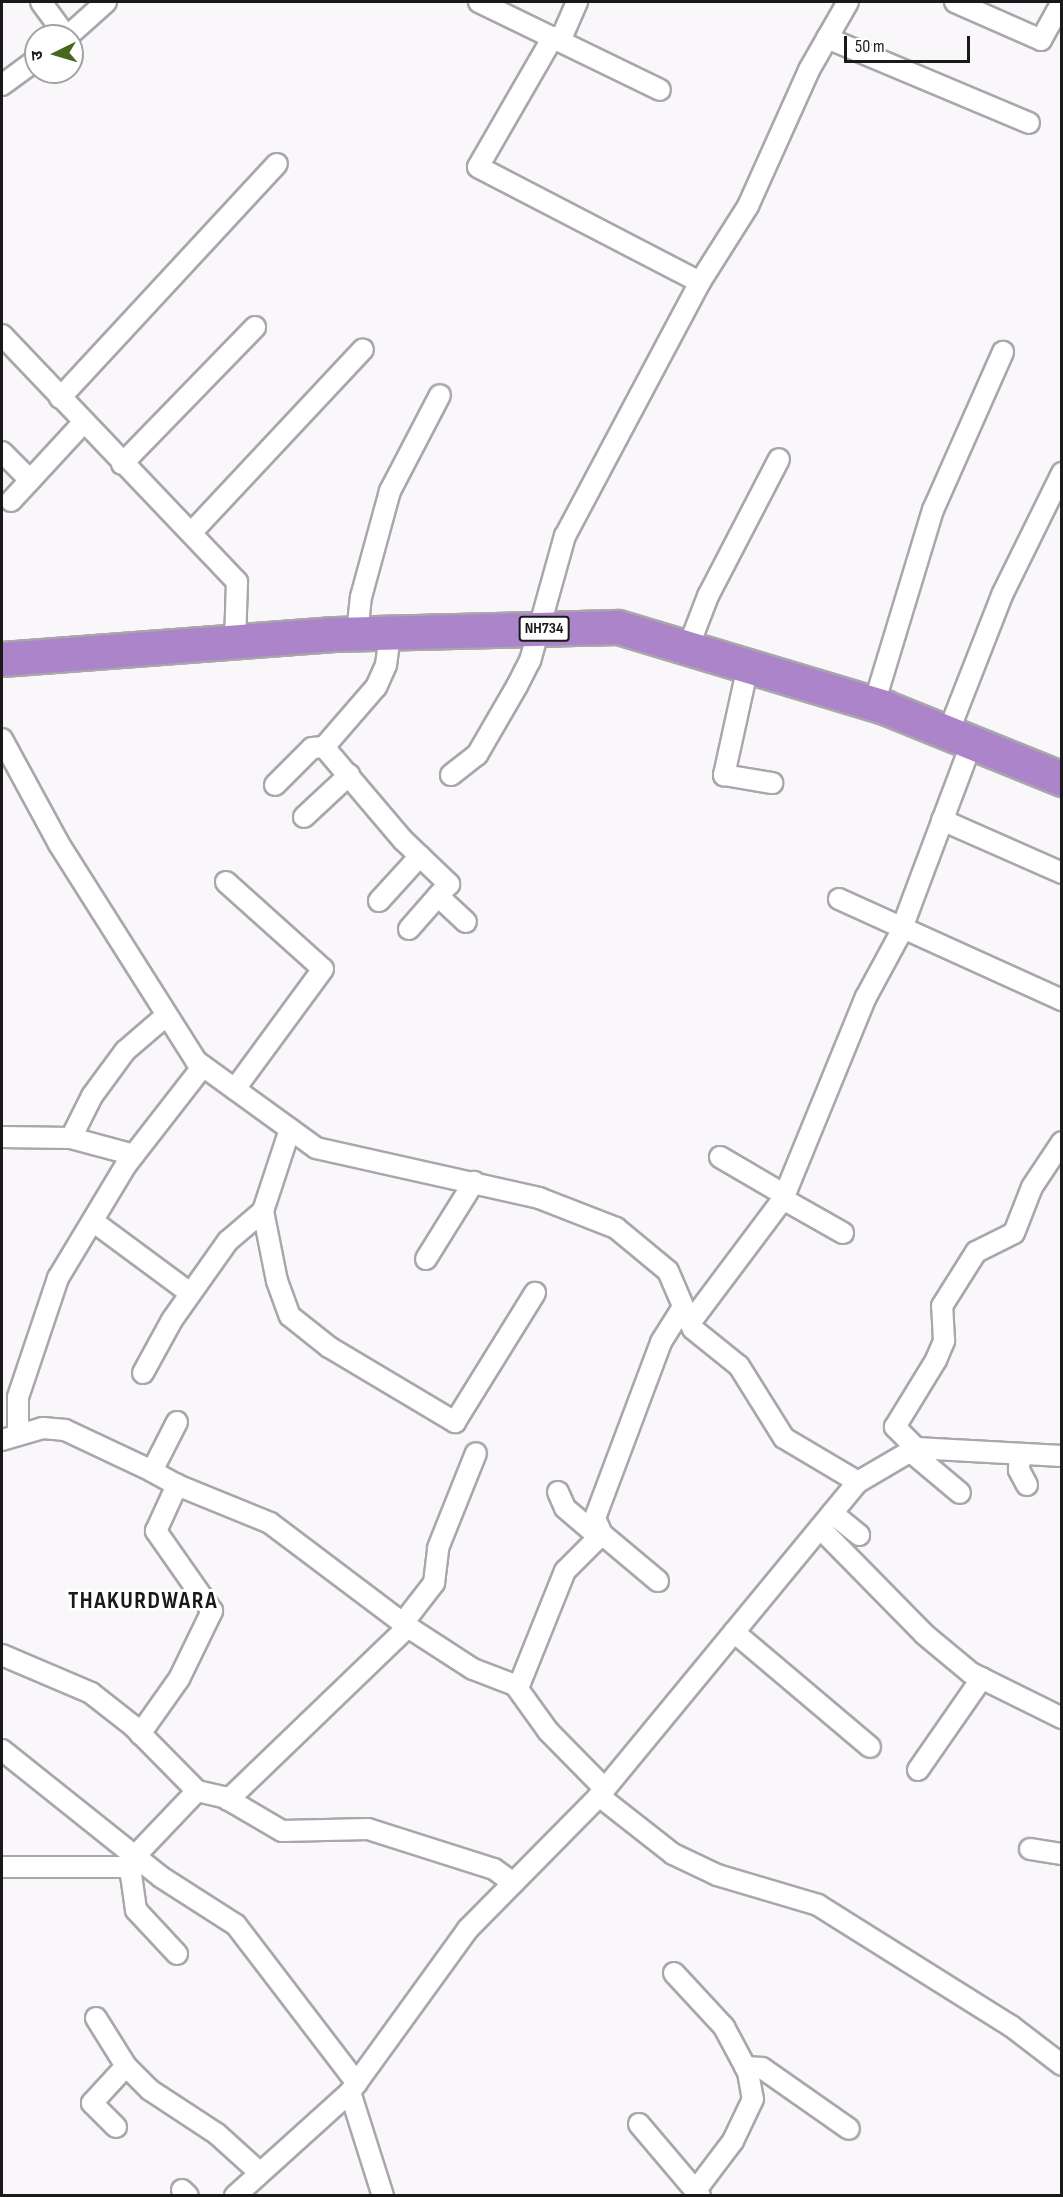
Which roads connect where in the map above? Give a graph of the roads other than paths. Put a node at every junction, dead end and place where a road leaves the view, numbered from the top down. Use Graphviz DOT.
graph roads {
  1 [pos="41,2"];
  2 [pos="106,2"];
  3 [pos="479,2"];
  4 [pos="577,2"];
  5 [pos="848,2"];
  6 [pos="955,2"];
  7 [pos="1062,2"];
  8 [pos="58,24"];
  9 [pos="81,24"];
  10 [pos="827,38"];
  11 [pos="556,39"];
  12 [pos="24,69"];
  13 [pos="2,85"];
  14 [pos="660,90"];
  15 [pos="1029,123"];
  16 [pos="277,165"];
  17 [pos="700,282"];
  18 [pos="255,327"];
  19 [pos="2,335"];
  20 [pos="363,349"];
  21 [pos="1003,352"];
  22 [pos="440,395"];
  23 [pos="60,398"];
  24 [pos="83,423"];
  25 [pos="2,452"];
  26 [pos="779,459"];
  27 [pos="122,464"];
  28 [pos="1062,473"];
  29 [pos="30,480"];
  30 [pos="11,501"];
  31 [pos="192,532"];
  32 [pos="537,629"];
  33 [pos="390,633"];
  34 [pos="357,634"];
  35 [pos="235,642"];
  36 [pos="688,648"];
  37 [pos="2,659"];
  38 [pos="748,666"];
  39 [pos="874,704"];
  40 [pos="2,738"];
  41 [pos="960,738"];
  42 [pos="324,747"];
  43 [pos="452,775"];
  44 [pos="349,776"];
  45 [pos="1062,778"];
  46 [pos="772,783"];
  47 [pos="275,785"];
  48 [pos="304,818"];
  49 [pos="942,820"];
  50 [pos="420,856"];
  51 [pos="1062,873"];
  52 [pos="226,882"];
  53 [pos="438,896"];
  54 [pos="839,899"];
  55 [pos="380,902"];
  56 [pos="466,922"];
  57 [pos="903,925"];
  58 [pos="409,928"];
  59 [pos="1062,1000"];
  60 [pos="167,1015"];
  61 [pos="203,1066"];
  62 [pos="235,1089"];
  63 [pos="290,1129"];
  64 [pos="6,1131"];
  65 [pos="71,1138"];
  66 [pos="1062,1142"];
  67 [pos="134,1155"];
  68 [pos="720,1157"];
  69 [pos="474,1182"];
  70 [pos="784,1197"];
  71 [pos="263,1211"];
  72 [pos="94,1222"];
  73 [pos="843,1233"];
  74 [pos="426,1259"];
  75 [pos="190,1293"];
  76 [pos="535,1293"];
  77 [pos="687,1315"];
  78 [pos="143,1373"];
  79 [pos="177,1422"];
  80 [pos="10,1437"];
  81 [pos="913,1450"];
  82 [pos="476,1453"];
  83 [pos="1020,1454"];
  84 [pos="1062,1456"];
  85 [pos="152,1471"];
  86 [pos="858,1482"];
  87 [pos="177,1485"];
  88 [pos="1027,1485"];
  89 [pos="558,1492"];
  90 [pos="960,1493"];
  91 [pos="826,1521"];
  92 [pos="858,1535"];
  93 [pos="601,1536"];
  94 [pos="658,1581"];
  95 [pos="406,1625"];
  96 [pos="734,1632"];
  97 [pos="2,1655"];
  98 [pos="982,1678"];
  99 [pos="518,1688"];
  100 [pos="1062,1718"];
  101 [pos="140,1734"];
  102 [pos="870,1747"];
  103 [pos="2,1750"];
  104 [pos="918,1770"];
  105 [pos="197,1791"];
  106 [pos="602,1793"];
  107 [pos="228,1800"];
  108 [pos="1030,1849"];
  109 [pos="1062,1854"];
  110 [pos="134,1862"];
  111 [pos="2,1867"];
  112 [pos="513,1883"];
  113 [pos="177,1954"];
  114 [pos="674,1973"];
  115 [pos="96,2018"];
  116 [pos="1062,2065"];
  117 [pos="126,2066"];
  118 [pos="745,2067"];
  119 [pos="354,2088"];
  120 [pos="639,2124"];
  121 [pos="116,2127"];
  122 [pos="849,2129"];
  123 [pos="260,2173"];
  124 [pos="698,2193"];
  125 [pos="235,2196"];
  126 [pos="383,2196"];
  1 -- 8 [label="street"];
  2 -- 9 [label="street"];
  3 -- 11 [label="street"];
  4 -- 11 [label="street"];
  5 -- 10 [label="street"];
  6 -- 7 [label="street"];
  10 -- 15 [label="street"];
  10 -- 17 [label="street"];
  11 -- 14 [label="street"];
  11 -- 17 [label="street"];
  12 -- 13 [label="street"];
  16 -- 23 [label="street"];
  17 -- 32 [label="street"];
  18 -- 27 [label="street"];
  19 -- 23 [label="street"];
  20 -- 31 [label="street"];
  21 -- 39 [label="street"];
  22 -- 34 [label="street"];
  23 -- 24 [label="street"];
  24 -- 27 [label="street"];
  24 -- 29 [label="street"];
  25 -- 29 [label="street"];
  26 -- 36 [label="street"];
  27 -- 31 [label="street"];
  28 -- 41 [label="street"];
  29 -- 30 [label="street"];
  31 -- 35 [label="street"];
  32 -- 33 [label="highway, NH734"];
  32 -- 36 [label="highway, NH734"];
  32 -- 43 [label="street"];
  33 -- 34 [label="highway, NH734"];
  33 -- 42 [label="street"];
  34 -- 35 [label="highway, NH734"];
  35 -- 37 [label="highway, NH734"];
  36 -- 38 [label="highway, NH734"];
  38 -- 39 [label="highway, NH734"];
  38 -- 46 [label="street"];
  39 -- 41 [label="highway, NH734"];
  40 -- 60 [label="street"];
  41 -- 45 [label="highway, NH734"];
  41 -- 49 [label="street"];
  42 -- 44 [label="street"];
  42 -- 47 [label="street"];
  44 -- 48 [label="street"];
  44 -- 50 [label="street"];
  49 -- 51 [label="street"];
  49 -- 57 [label="street"];
  50 -- 53 [label="street"];
  50 -- 55 [label="street"];
  52 -- 62 [label="street"];
  53 -- 56 [label="street"];
  53 -- 58 [label="street"];
  54 -- 57 [label="street"];
  57 -- 59 [label="street"];
  57 -- 70 [label="street"];
  60 -- 61 [label="street"];
  60 -- 65 [label="street"];
  61 -- 62 [label="street"];
  61 -- 67 [label="street"];
  62 -- 63 [label="street"];
  63 -- 69 [label="street"];
  63 -- 71 [label="street"];
  64 -- 65 [label="street"];
  65 -- 67 [label="street"];
  66 -- 81 [label="street"];
  67 -- 72 [label="street"];
  68 -- 70 [label="street"];
  69 -- 74 [label="street"];
  69 -- 77 [label="street"];
  70 -- 73 [label="street"];
  70 -- 77 [label="street"];
  71 -- 75 [label="street"];
  71 -- 76 [label="street"];
  72 -- 75 [label="street"];
  72 -- 80 [label="street"];
  75 -- 78 [label="street"];
  77 -- 86 [label="street"];
  77 -- 93 [label="street"];
  79 -- 85 [label="street"];
  80 -- 85 [label="street"];
  81 -- 83 [label="street"];
  81 -- 86 [label="street"];
  81 -- 90 [label="street"];
  82 -- 95 [label="street"];
  83 -- 84 [label="street"];
  83 -- 88 [label="street"];
  85 -- 87 [label="street"];
  86 -- 91 [label="street"];
  87 -- 95 [label="street"];
  87 -- 101 [label="street"];
  89 -- 93 [label="street"];
  91 -- 92 [label="street"];
  91 -- 96 [label="street"];
  91 -- 98 [label="street"];
  93 -- 94 [label="street"];
  93 -- 99 [label="street"];
  95 -- 99 [label="street"];
  95 -- 107 [label="street"];
  96 -- 102 [label="street"];
  96 -- 106 [label="street"];
  97 -- 101 [label="street"];
  98 -- 100 [label="street"];
  98 -- 104 [label="street"];
  99 -- 106 [label="street"];
  101 -- 105 [label="street"];
  103 -- 110 [label="street"];
  105 -- 107 [label="street"];
  105 -- 110 [label="street"];
  106 -- 112 [label="street"];
  106 -- 116 [label="street"];
  107 -- 112 [label="street"];
  108 -- 109 [label="street"];
  110 -- 111 [label="street"];
  110 -- 113 [label="street"];
  110 -- 119 [label="street"];
  112 -- 119 [label="street"];
  114 -- 118 [label="street"];
  115 -- 117 [label="street"];
  117 -- 121 [label="street"];
  117 -- 123 [label="street"];
  118 -- 122 [label="street"];
  118 -- 124 [label="street"];
  119 -- 123 [label="street"];
  119 -- 126 [label="street"];
  120 -- 124 [label="street"];
  123 -- 125 [label="street"];
}
